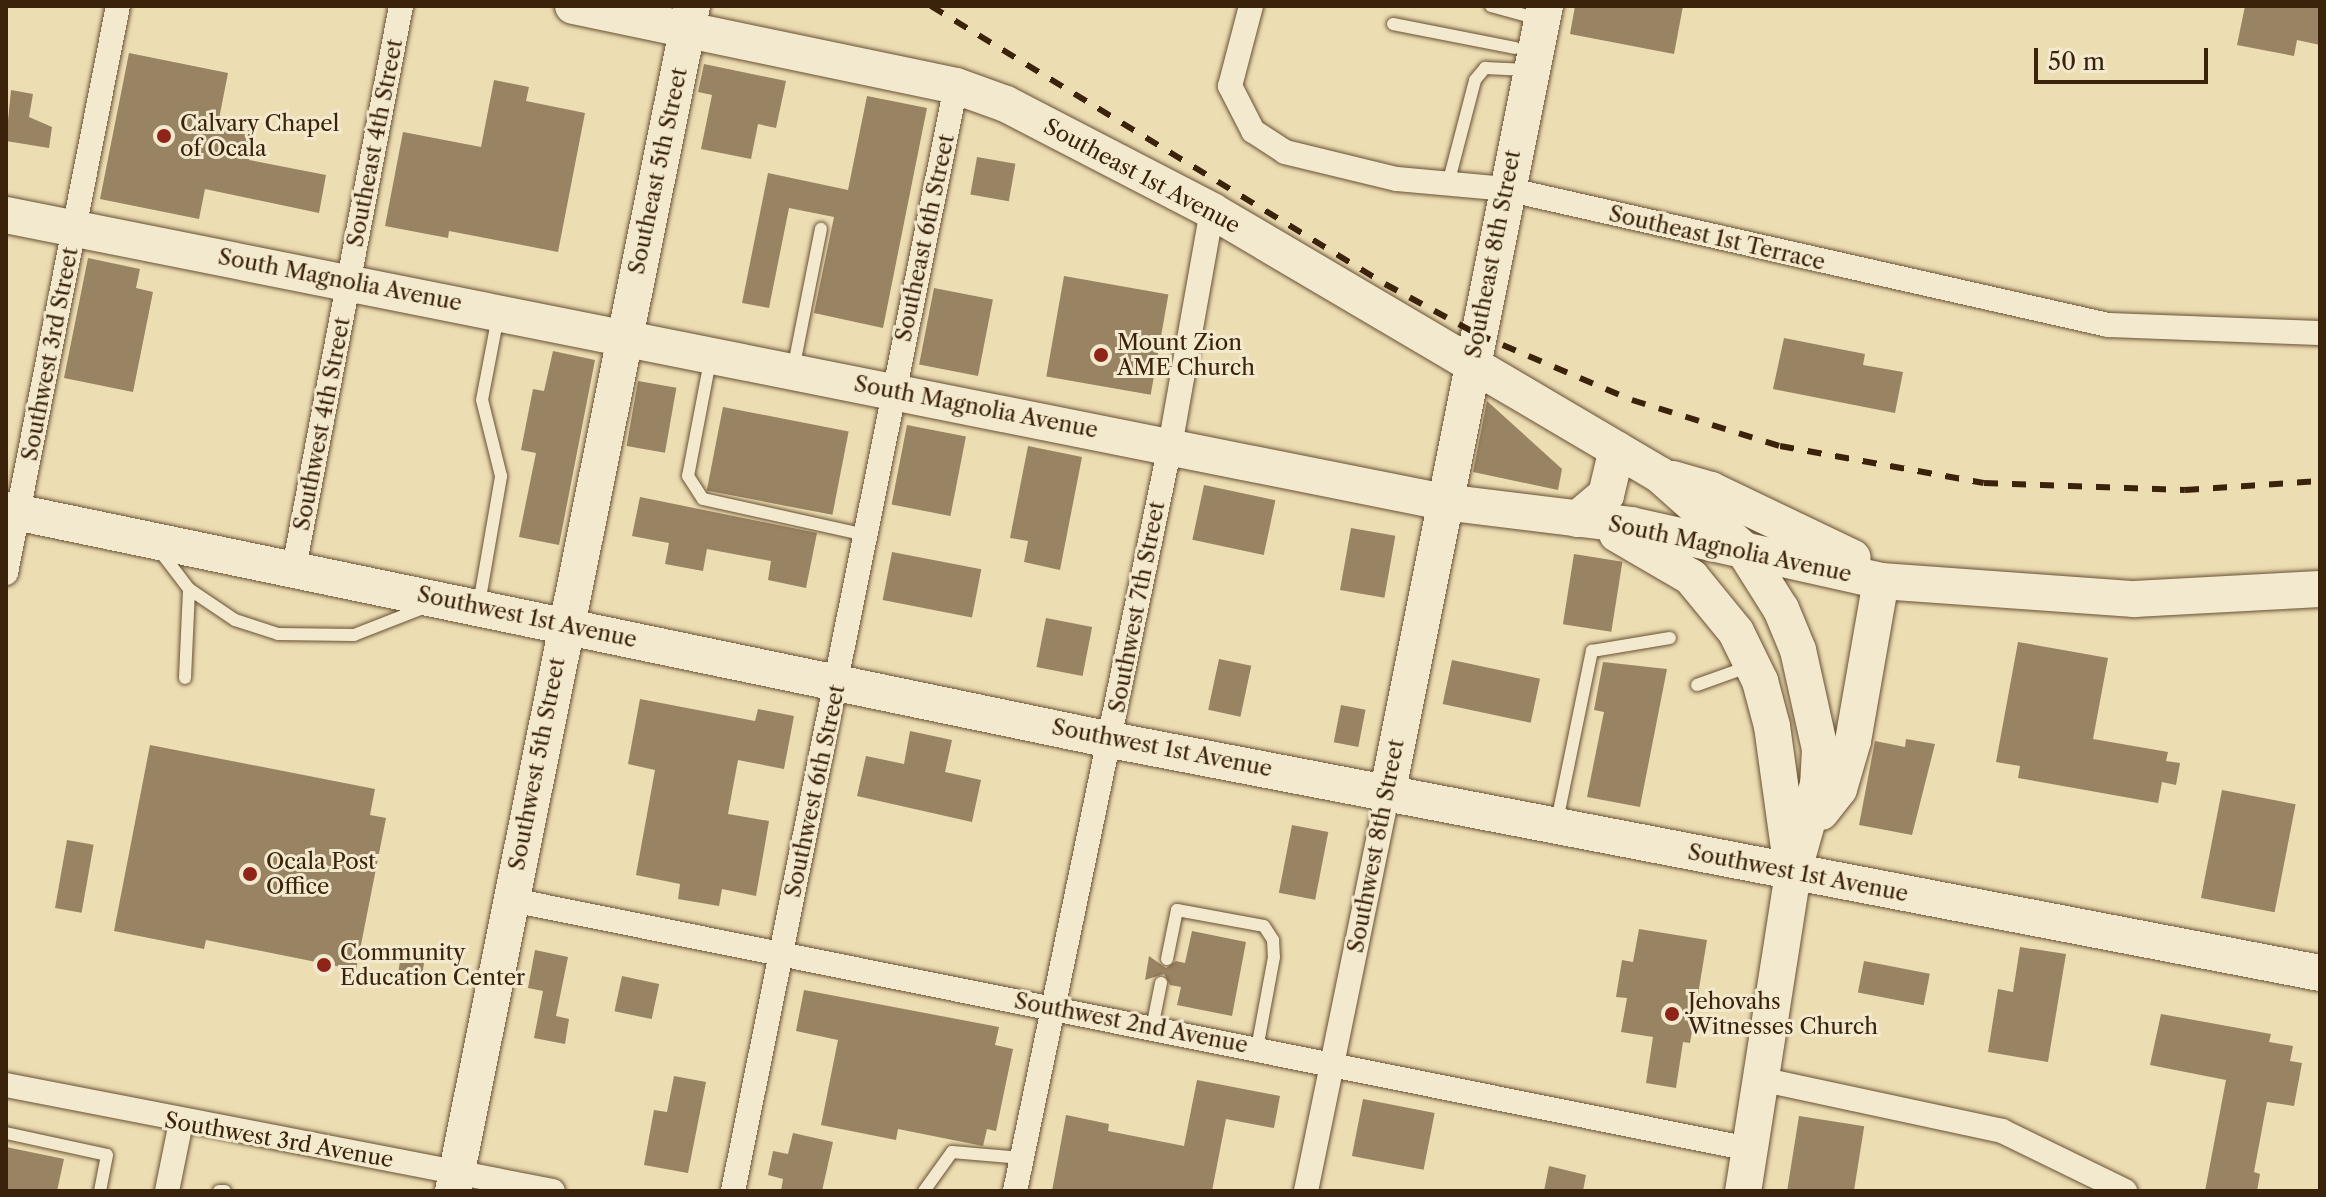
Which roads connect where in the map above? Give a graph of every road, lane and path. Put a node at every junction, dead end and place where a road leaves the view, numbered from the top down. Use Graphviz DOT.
graph roads {
  1 [pos="118,6"];
  2 [pos="401,6"];
  3 [pos="573,6"];
  4 [pos="1251,6"];
  5 [pos="1491,6"];
  6 [pos="1543,13"];
  7 [pos="690,17"];
  8 [pos="1393,24"];
  9 [pos="1523,59"];
  10 [pos="956,86"];
  11 [pos="1448,184"];
  12 [pos="1506,189"];
  13 [pos="1212,211"];
  14 [pos="6,215"];
  15 [pos="75,229"];
  16 [pos="821,229"];
  17 [pos="349,281"];
  18 [pos="499,311"];
  19 [pos="2320,333"];
  20 [pos="624,337"];
  21 [pos="712,354"];
  22 [pos="1472,361"];
  23 [pos="793,370"];
  24 [pos="894,390"];
  25 [pos="1170,446"];
  26 [pos="1617,449"];
  27 [pos="1660,475"];
  28 [pos="1444,502"];
  29 [pos="12,512"];
  30 [pos="1584,520"];
  31 [pos="866,535"];
  32 [pos="151,539"];
  33 [pos="1743,549"];
  34 [pos="294,568"];
  35 [pos="6,573"];
  36 [pos="1881,581"];
  37 [pos="1947,586"];
  38 [pos="189,589"];
  39 [pos="2320,589"];
  40 [pos="441,599"];
  41 [pos="479,607"];
  42 [pos="563,625"];
  43 [pos="1670,638"];
  44 [pos="1752,665"];
  45 [pos="185,678"];
  46 [pos="839,681"];
  47 [pos="1697,685"];
  48 [pos="1111,740"];
  49 [pos="1388,790"];
  50 [pos="1556,824"];
  51 [pos="1805,832"];
  52 [pos="1793,873"];
  53 [pos="512,900"];
  54 [pos="781,953"];
  55 [pos="1167,959"];
  56 [pos="2320,973"];
  57 [pos="1161,983"];
  58 [pos="1054,1008"];
  59 [pos="1152,1028"];
  60 [pos="1257,1049"];
  61 [pos="1332,1064"];
  62 [pos="1760,1079"];
  63 [pos="6,1085"];
  64 [pos="181,1122"];
  65 [pos="6,1133"];
  66 [pos="1749,1149"];
  67 [pos="1022,1158"];
  68 [pos="454,1181"];
  69 [pos="100,1191"];
  70 [pos="167,1191"];
  71 [pos="553,1191"];
  72 [pos="733,1191"];
  73 [pos="924,1191"];
  74 [pos="1015,1191"];
  75 [pos="1306,1191"];
  76 [pos="1743,1191"];
  77 [pos="2125,1191"];
  1 -- 15 [label="street, Southwest 3rd Street"];
  2 -- 17 [label="street, Southeast 4th Street"];
  3 -- 7 [label="main road, Southeast 1st Avenue"];
  4 -- 11 [label="street, Southeast 1st Terrace"];
  5 -- 6 [label="lane"];
  6 -- 9 [label="main road, Southeast 8th Street"];
  7 -- 10 [label="main road, Southeast 1st Avenue"];
  7 -- 20 [label="main road, Southeast 5th Street"];
  8 -- 9 [label="lane"];
  9 -- 11 [label="lane"];
  9 -- 12 [label="main road, Southeast 8th Street"];
  10 -- 13 [label="main road, Southeast 1st Avenue"];
  10 -- 24 [label="street, Southeast 6th Street"];
  11 -- 12 [label="street, Southeast 1st Terrace"];
  12 -- 19 [label="street, Southeast 1st Terrace"];
  12 -- 22 [label="main road, Southeast 8th Street"];
  13 -- 22 [label="main road, Southeast 1st Avenue"];
  13 -- 25 [label="street, Southwest 7th Street"];
  14 -- 15 [label="main road, South Magnolia Avenue"];
  15 -- 17 [label="main road, South Magnolia Avenue"];
  15 -- 29 [label="street, Southwest 3rd Street"];
  16 -- 23 [label="lane"];
  17 -- 18 [label="main road, South Magnolia Avenue"];
  17 -- 34 [label="street, Southwest 4th Street"];
  18 -- 20 [label="main road, South Magnolia Avenue"];
  18 -- 41 [label="lane"];
  20 -- 21 [label="main road, South Magnolia Avenue"];
  20 -- 42 [label="main road, Southwest 5th Street"];
  21 -- 23 [label="main road, South Magnolia Avenue"];
  21 -- 31 [label="lane"];
  22 -- 26 [label="main road, Southeast 1st Avenue"];
  22 -- 28 [label="main road, Southeast 8th Street"];
  23 -- 24 [label="main road, South Magnolia Avenue"];
  24 -- 25 [label="main road, South Magnolia Avenue"];
  24 -- 31 [label="street, Southwest 6th Street"];
  25 -- 28 [label="main road, South Magnolia Avenue"];
  25 -- 48 [label="street, Southwest 7th Street"];
  26 -- 27 [label="main road, Southeast 1st Avenue"];
  26 -- 30 [label="main road"];
  27 -- 33 [label="main road"];
  27 -- 37 [label="main road, South Magnolia Avenue"];
  28 -- 30 [label="main road, South Magnolia Avenue"];
  28 -- 49 [label="main road, Southwest 8th Street"];
  29 -- 32 [label="main road, Southwest 1st Avenue"];
  29 -- 35 [label="street, Southwest 3rd Street"];
  30 -- 33 [label="main road, South Magnolia Avenue"];
  30 -- 44 [label="main road"];
  31 -- 46 [label="street, Southwest 6th Street"];
  32 -- 34 [label="main road, Southwest 1st Avenue"];
  32 -- 38 [label="lane"];
  33 -- 36 [label="main road, South Magnolia Avenue"];
  33 -- 51 [label="main road"];
  34 -- 40 [label="main road, Southwest 1st Avenue"];
  36 -- 37 [label="main road, South Magnolia Avenue"];
  36 -- 51 [label="main road"];
  37 -- 39 [label="main road, South Magnolia Avenue"];
  38 -- 40 [label="lane"];
  38 -- 45 [label="lane"];
  40 -- 41 [label="main road, Southwest 1st Avenue"];
  41 -- 42 [label="main road, Southwest 1st Avenue"];
  42 -- 46 [label="main road, Southwest 1st Avenue"];
  42 -- 53 [label="main road, Southwest 5th Street"];
  43 -- 50 [label="lane"];
  44 -- 47 [label="lane"];
  44 -- 52 [label="main road"];
  46 -- 48 [label="main road, Southwest 1st Avenue"];
  46 -- 54 [label="street, Southwest 6th Street"];
  48 -- 49 [label="main road, Southwest 1st Avenue"];
  48 -- 58 [label="street, Southwest 7th Street"];
  49 -- 50 [label="main road, Southwest 1st Avenue"];
  49 -- 61 [label="street, Southwest 8th Street"];
  50 -- 52 [label="main road, Southwest 1st Avenue"];
  51 -- 52 [label="main road"];
  52 -- 56 [label="main road, Southwest 1st Avenue"];
  52 -- 62 [label="main road"];
  53 -- 54 [label="street, Southwest 2nd Avenue"];
  53 -- 68 [label="main road, Southwest 5th Street"];
  54 -- 58 [label="street, Southwest 2nd Avenue"];
  54 -- 72 [label="street, Southwest 6th Street"];
  55 -- 60 [label="lane"];
  57 -- 59 [label="lane"];
  58 -- 59 [label="street, Southwest 2nd Avenue"];
  58 -- 67 [label="street, Southwest 7th Street"];
  59 -- 60 [label="street, Southwest 2nd Avenue"];
  60 -- 61 [label="street, Southwest 2nd Avenue"];
  61 -- 66 [label="street, Southwest 2nd Avenue"];
  61 -- 75 [label="street, Southwest 8th Street"];
  62 -- 66 [label="main road"];
  62 -- 77 [label="street"];
  63 -- 64 [label="street, Southwest 3rd Avenue"];
  64 -- 68 [label="street, Southwest 3rd Avenue"];
  64 -- 70 [label="street"];
  65 -- 69 [label="lane"];
  66 -- 76 [label="main road"];
  67 -- 73 [label="lane"];
  67 -- 74 [label="street, Southwest 7th Street"];
  68 -- 71 [label="street, Southwest 3rd Avenue"];
}
